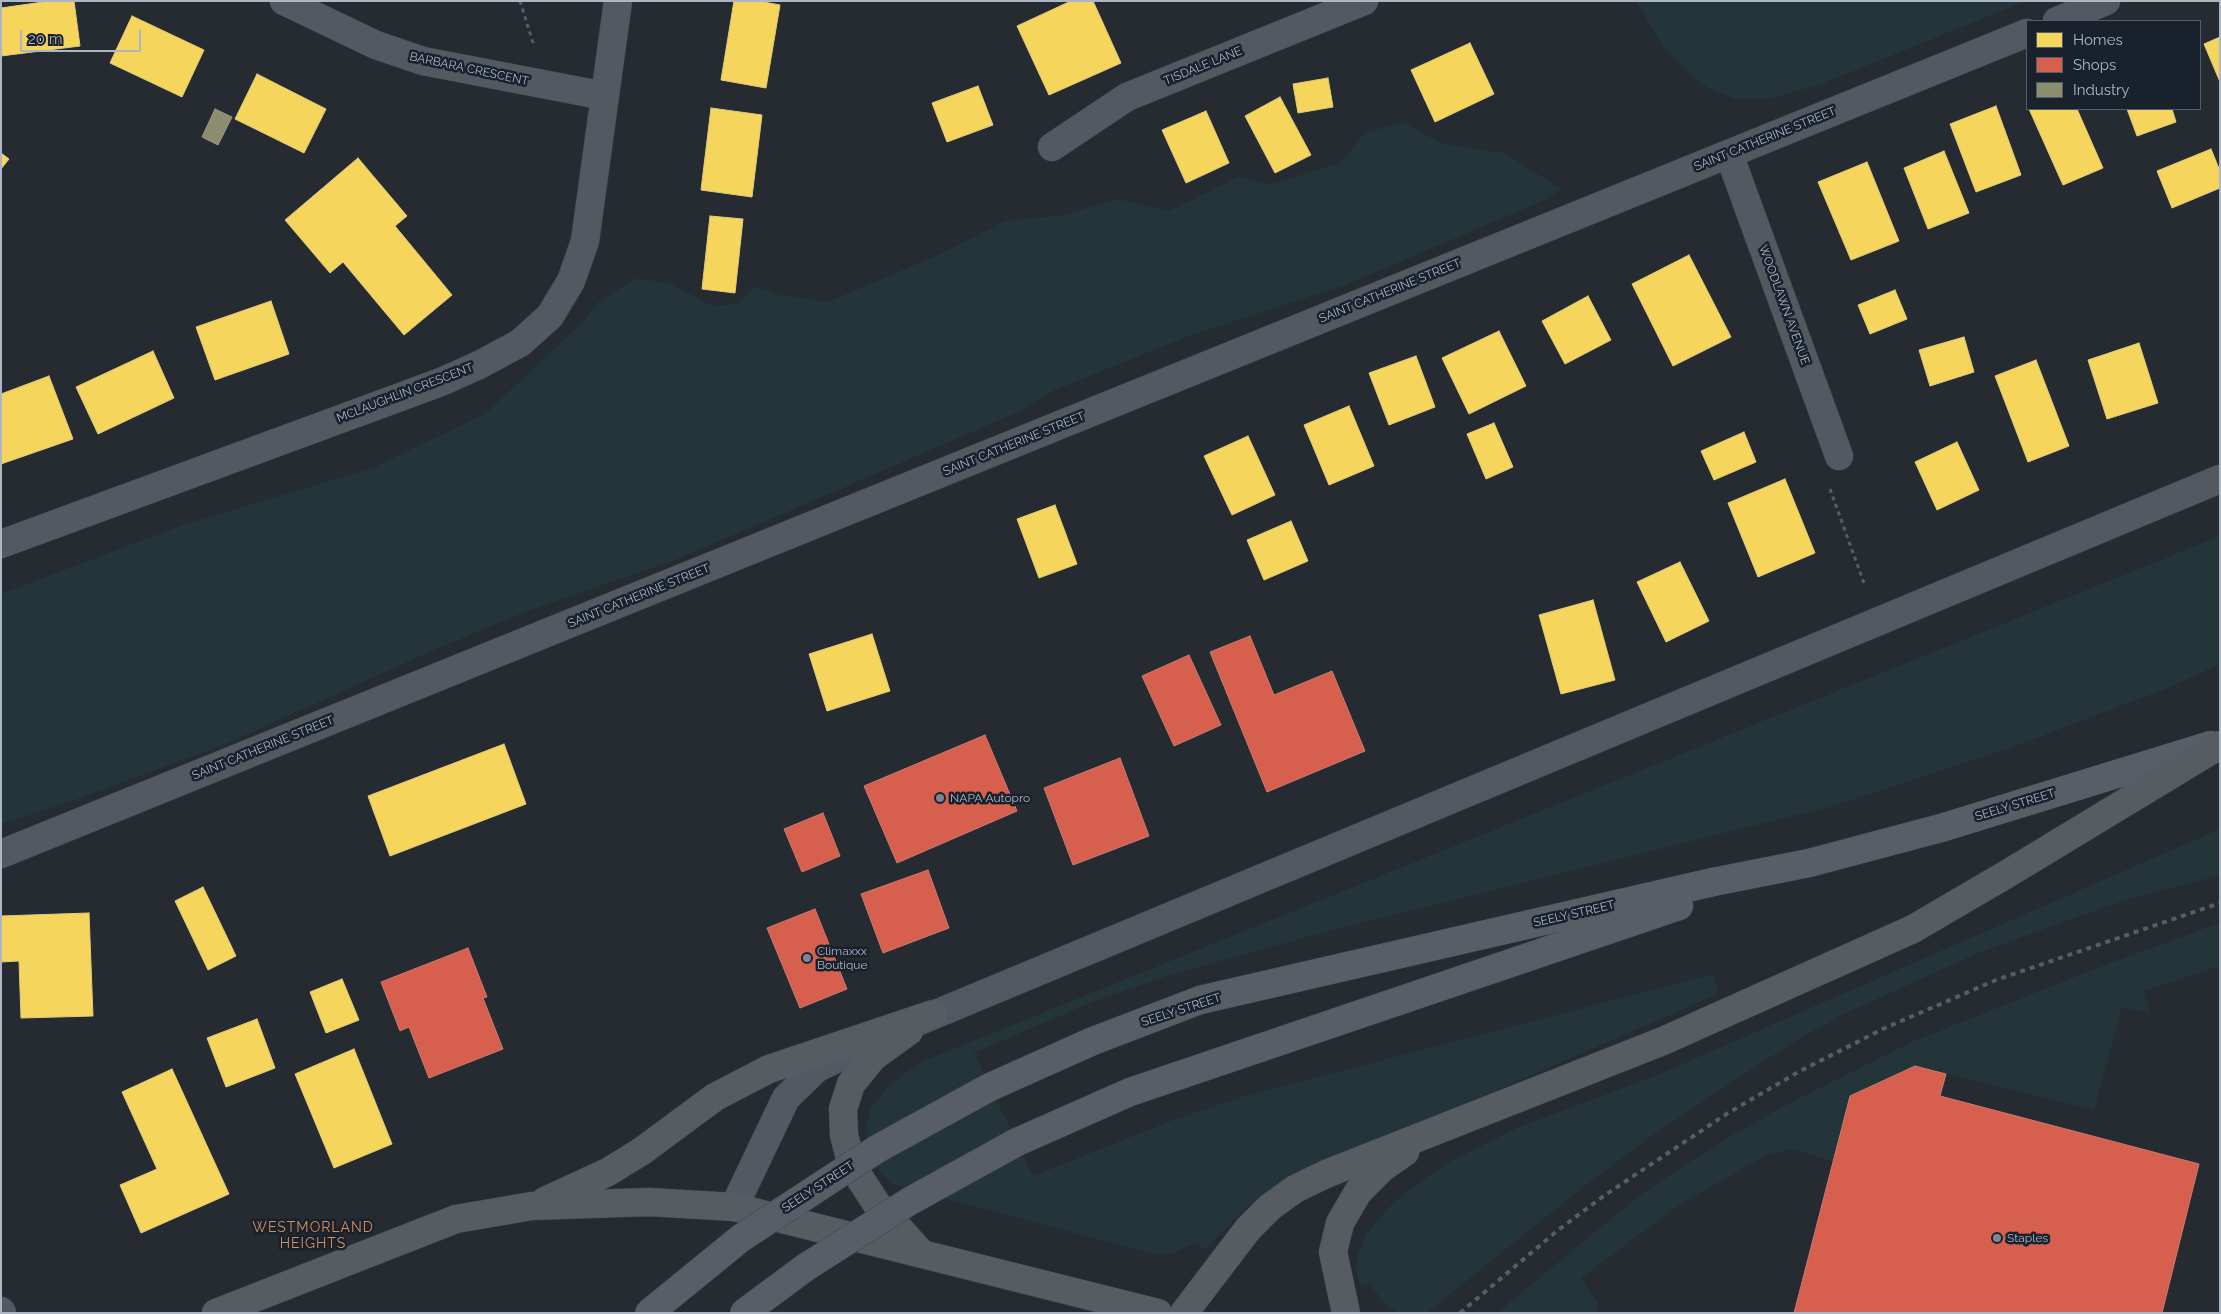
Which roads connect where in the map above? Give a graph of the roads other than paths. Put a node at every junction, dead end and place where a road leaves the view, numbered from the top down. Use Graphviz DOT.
graph roads {
  1 [pos="284,1"];
  2 [pos="618,1"];
  3 [pos="1364,1"];
  4 [pos="2106,1"];
  5 [pos="2059,20"];
  6 [pos="2026,33"];
  7 [pos="605,96"];
  8 [pos="1052,147"];
  9 [pos="1728,154"];
  10 [pos="1839,456"];
  11 [pos="2220,479"];
  12 [pos="1,544"];
  13 [pos="2220,743"];
  14 [pos="1,854"];
  15 [pos="1809,863"];
  16 [pos="933,1014"];
  17 [pos="1437,1130"];
  18 [pos="532,1206"];
  19 [pos="734,1207"];
  20 [pos="920,1253"];
  21 [pos="216,1313"];
  22 [pos="649,1313"];
  23 [pos="744,1313"];
  24 [pos="1158,1313"];
  25 [pos="1184,1313"];
  26 [pos="1346,1313"];
  1 -- 7 [label="street, BARBARA CRESCENT"];
  2 -- 7 [label="street, MCLAUGHLIN CRESCENT"];
  3 -- 8 [label="street, TISDALE LANE"];
  4 -- 5 [label="street"];
  6 -- 9 [label="street, SAINT CATHERINE STREET"];
  7 -- 12 [label="street, MCLAUGHLIN CRESCENT"];
  9 -- 10 [label="street, WOODLAWN AVENUE"];
  9 -- 14 [label="street, SAINT CATHERINE STREET"];
  11 -- 16 [label="street"];
  13 -- 15 [label="main road, SEELY STREET"];
  13 -- 17 [label="main road"];
  15 -- 22 [label="main road, SEELY STREET, bridge"];
  15 -- 23 [label="main road, SEELY STREET, bridge"];
  16 -- 18 [label="main road"];
  16 -- 19 [label="street"];
  16 -- 20 [label="main road"];
  17 -- 25 [label="main road"];
  17 -- 26 [label="main road"];
  18 -- 19 [label="main road"];
  18 -- 21 [label="main road"];
  19 -- 20 [label="main road"];
  20 -- 24 [label="main road"];
}
